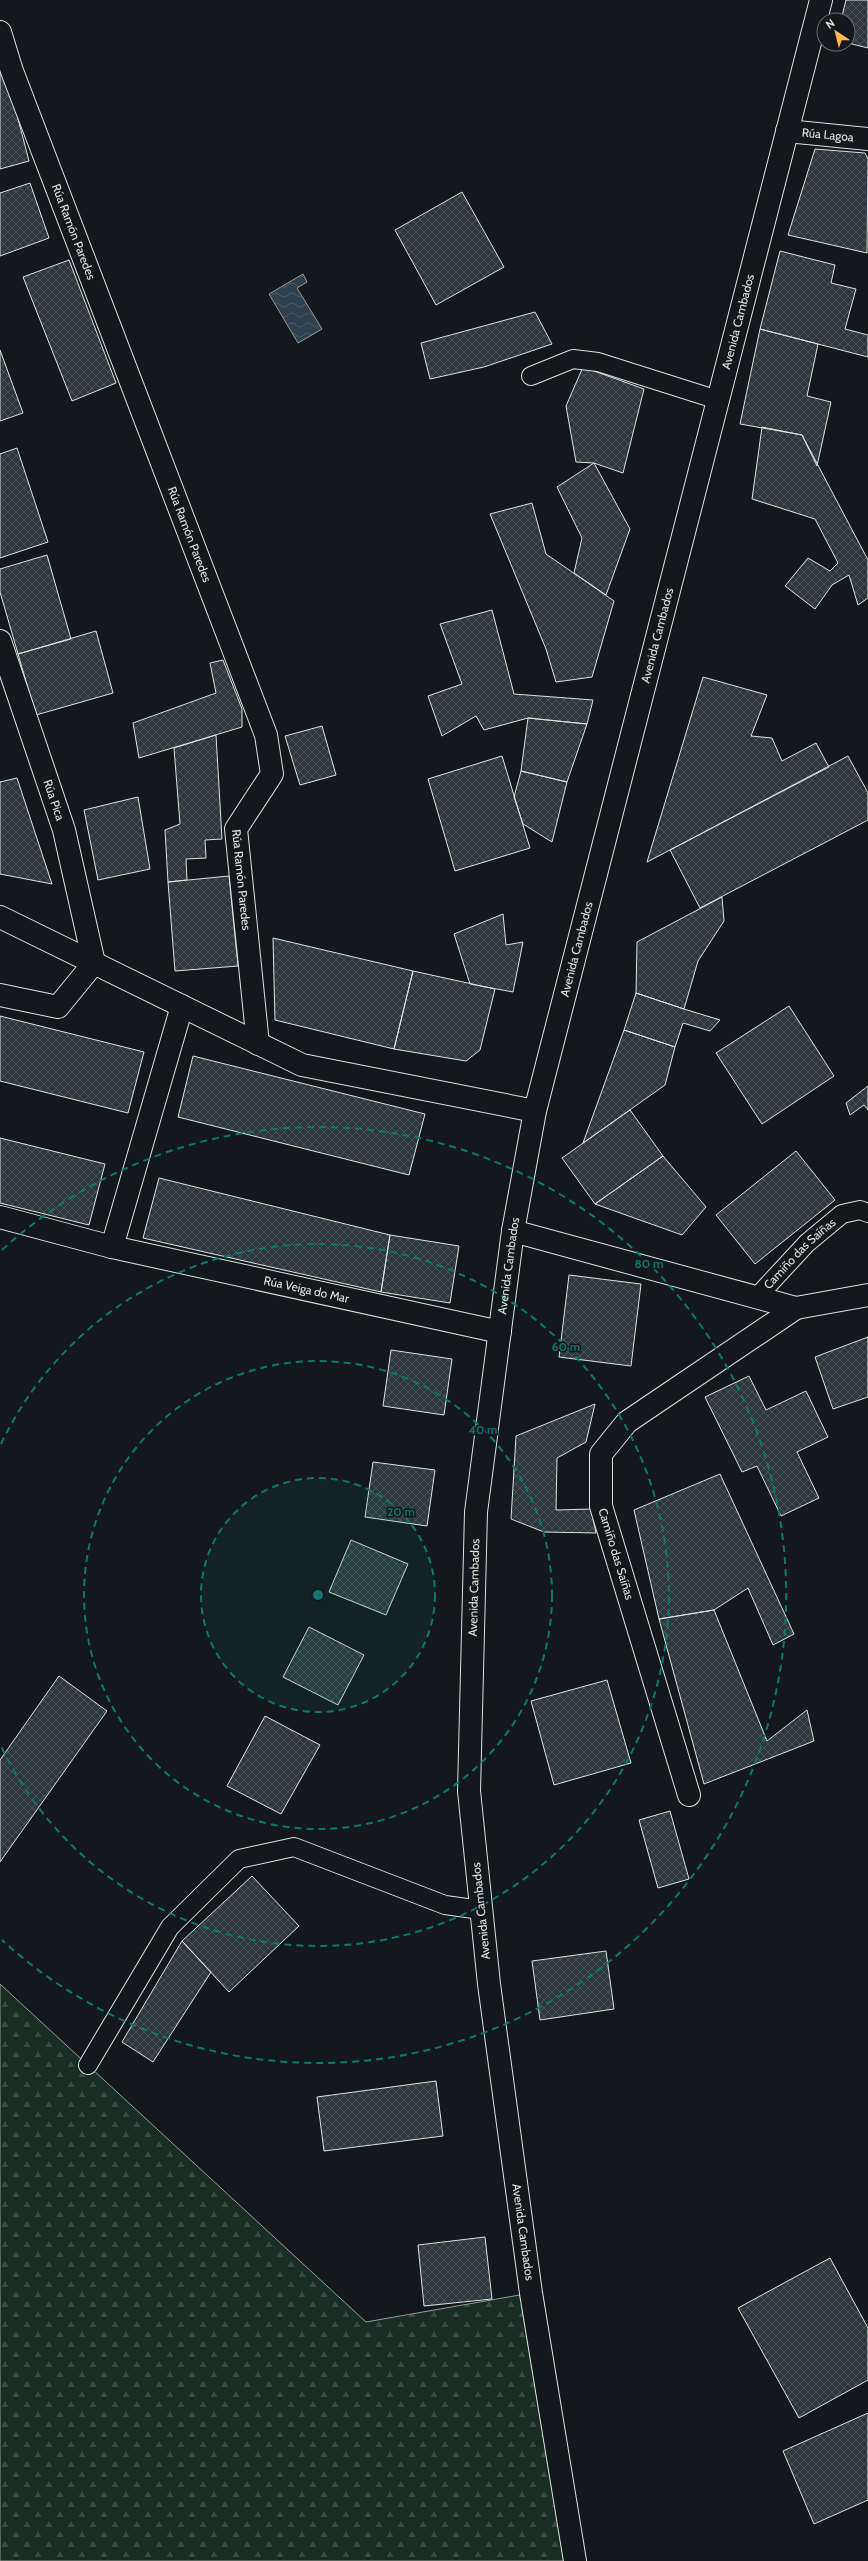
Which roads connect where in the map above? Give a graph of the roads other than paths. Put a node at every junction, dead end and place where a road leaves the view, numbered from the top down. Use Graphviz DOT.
graph roads {
  1 [pos="821,0"];
  2 [pos="0,32"];
  3 [pos="787,131"];
  4 [pos="868,139"];
  5 [pos="531,376"];
  6 [pos="718,400"];
  7 [pos="0,641"];
  8 [pos="0,917"];
  9 [pos="94,963"];
  10 [pos="0,995"];
  11 [pos="182,1006"];
  12 [pos="258,1044"];
  13 [pos="535,1111"];
  14 [pos="868,1213"];
  15 [pos="0,1217"];
  16 [pos="513,1231"];
  17 [pos="112,1248"];
  18 [pos="868,1295"];
  19 [pos="757,1297"];
  20 [pos="796,1308"];
  21 [pos="500,1332"];
  22 [pos="689,1795"];
  23 [pos="481,1910"];
  24 [pos="88,2065"];
  25 [pos="574,2561"];
  1 -- 3 [label="street, Avenida Cambados"];
  2 -- 12 [label="street, Rúa Ramón Paredes"];
  3 -- 4 [label="street, Rúa Lagoa"];
  3 -- 6 [label="street, Avenida Cambados"];
  5 -- 6 [label="lane"];
  6 -- 13 [label="street, Avenida Cambados"];
  7 -- 9 [label="street, Rúa Pica"];
  8 -- 9 [label="street"];
  9 -- 10 [label="street"];
  9 -- 11 [label="street"];
  11 -- 12 [label="street"];
  11 -- 17 [label="street"];
  12 -- 13 [label="street"];
  13 -- 16 [label="street, Avenida Cambados"];
  14 -- 19 [label="lane, Camiño das Saíñas"];
  15 -- 17 [label="street, Rúa Veiga do Mar"];
  16 -- 19 [label="street, Camiño das Saíñas"];
  16 -- 21 [label="street, Avenida Cambados"];
  17 -- 21 [label="street, Rúa Veiga do Mar"];
  18 -- 20 [label="street, Camiño das Saíñas"];
  19 -- 20 [label="street, Camiño das Saíñas"];
  20 -- 22 [label="street, Camiño das Saíñas"];
  21 -- 23 [label="street, Avenida Cambados"];
  23 -- 24 [label="lane"];
  23 -- 25 [label="street, Avenida Cambados"];
}
